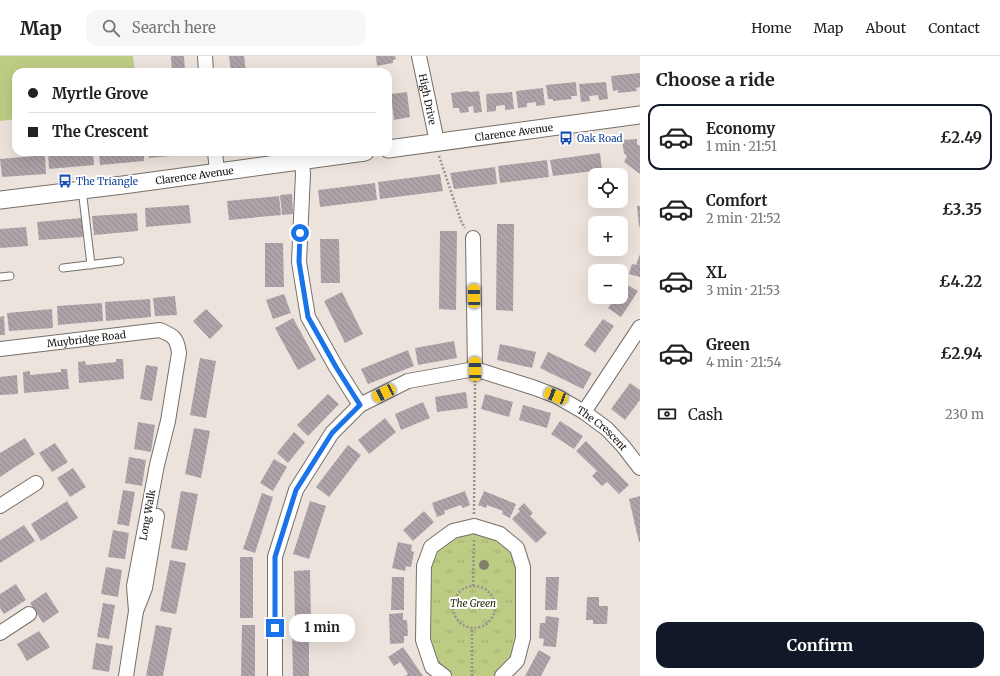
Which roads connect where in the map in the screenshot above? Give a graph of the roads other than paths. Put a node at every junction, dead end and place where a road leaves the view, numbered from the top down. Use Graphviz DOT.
graph roads {
  1 [pos="205,56"];
  2 [pos="419,56"];
  3 [pos="206,68"];
  4 [pos="640,115"];
  5 [pos="437,142"];
  6 [pos="392,148"];
  7 [pos="215,156"];
  8 [pos="337,156"];
  9 [pos="302,161"];
  10 [pos="217,171"];
  11 [pos="82,189"];
  12 [pos="0,200"];
  13 [pos="473,238"];
  14 [pos="120,261"];
  15 [pos="91,265"];
  16 [pos="63,268"];
  17 [pos="10,276"];
  18 [pos="0,277"];
  19 [pos="640,328"];
  20 [pos="172,335"];
  21 [pos="0,349"];
  22 [pos="475,369"];
  23 [pos="360,405"];
  24 [pos="584,412"];
  25 [pos="640,468"];
  26 [pos="36,483"];
  27 [pos="0,506"];
  28 [pos="29,614"];
  29 [pos="0,633"];
  30 [pos="126,676"];
  31 [pos="275,676"];
  32 [pos="444,676"];
  33 [pos="502,676"];
  1 -- 3 [label="street"];
  2 -- 5 [label="street, High Drive"];
  4 -- 5 [label="street, Clarence Avenue"];
  5 -- 6 [label="street, Clarence Avenue"];
  7 -- 10 [label="street"];
  8 -- 9 [label="street, Clarence Avenue"];
  9 -- 10 [label="street, Clarence Avenue"];
  9 -- 23 [label="street"];
  10 -- 11 [label="street, Clarence Avenue"];
  11 -- 12 [label="street, Clarence Avenue"];
  11 -- 15 [label="lane"];
  13 -- 22 [label="street"];
  14 -- 15 [label="lane"];
  15 -- 16 [label="lane"];
  17 -- 18 [label="lane"];
  19 -- 24 [label="street"];
  20 -- 21 [label="street, Muybridge Road"];
  20 -- 30 [label="street, Long Walk"];
  22 -- 23 [label="street, The Crescent"];
  22 -- 24 [label="street, The Crescent"];
  23 -- 31 [label="street, The Crescent"];
  24 -- 25 [label="street, The Crescent"];
  26 -- 27 [label="street"];
  28 -- 29 [label="street"];
  32 -- 33 [label="street"];
}
